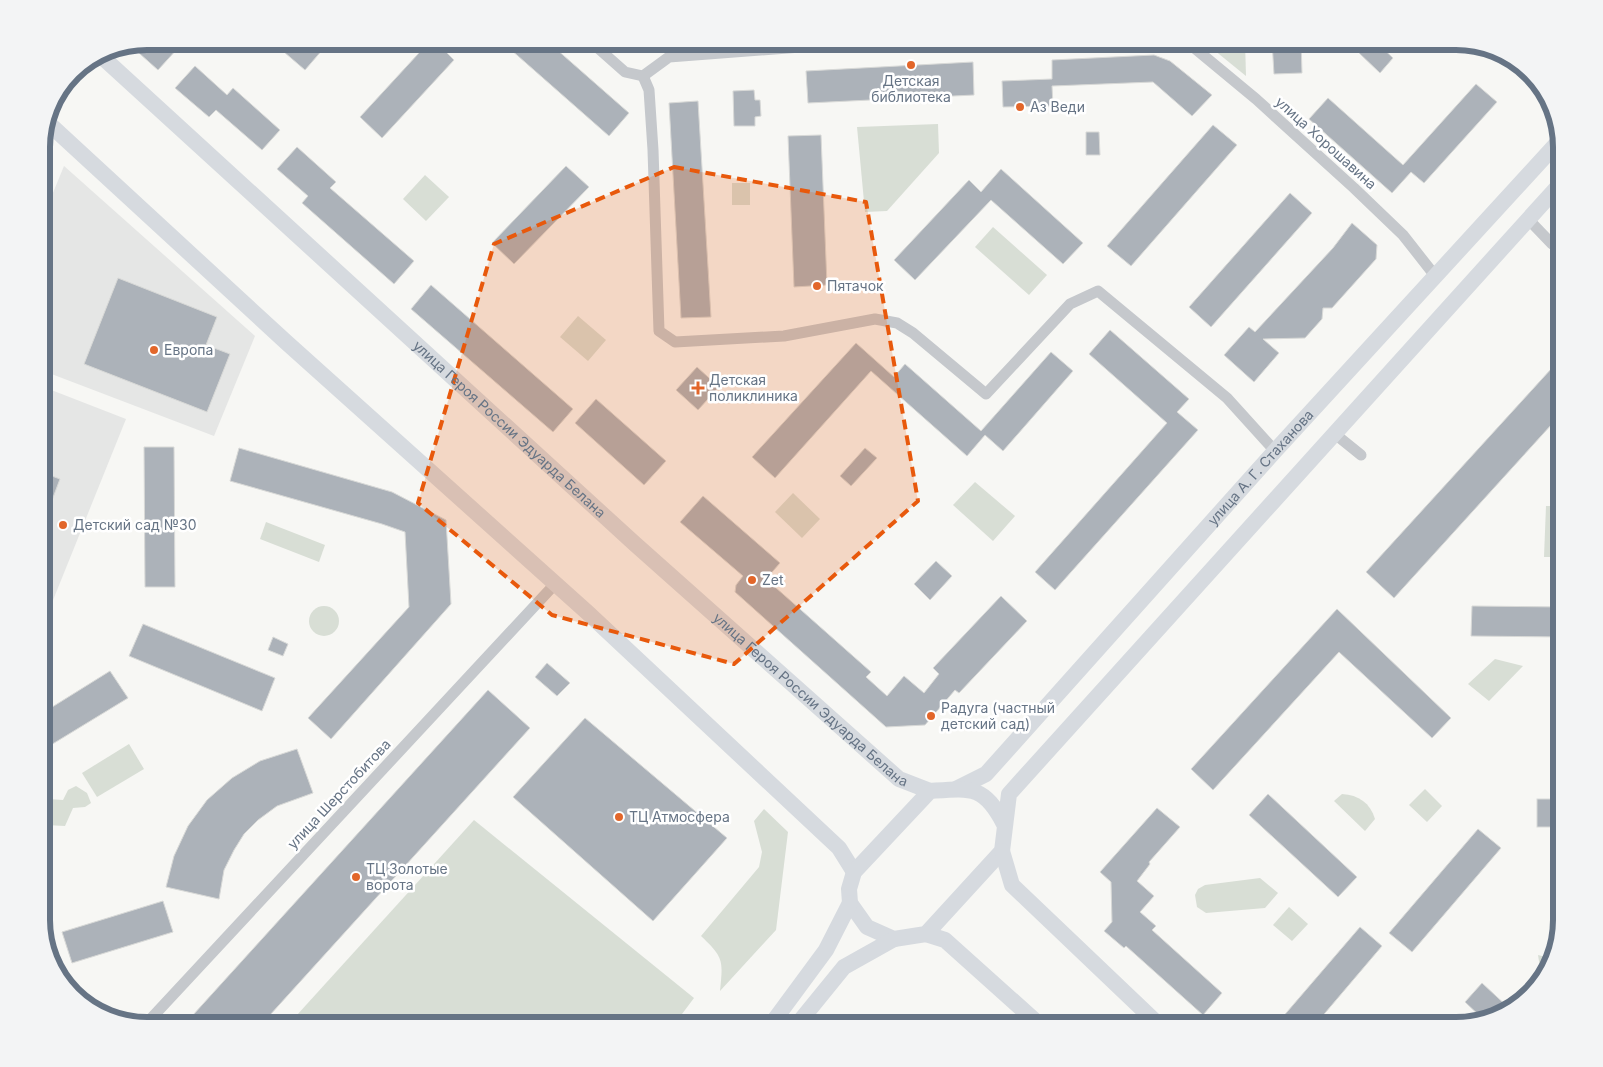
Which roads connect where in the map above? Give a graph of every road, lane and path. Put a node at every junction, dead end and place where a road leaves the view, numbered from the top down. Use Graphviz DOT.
graph roads {
  1 [pos="600,50"];
  2 [pos="761,50"];
  3 [pos="1197,50"];
  4 [pos="105,59"];
  5 [pos="643,76"];
  6 [pos="52,127"];
  7 [pos="1553,148"];
  8 [pos="1553,192"];
  9 [pos="1528,219"];
  10 [pos="1553,243"];
  11 [pos="1436,277"];
  12 [pos="1335,434"];
  13 [pos="1276,451"];
  14 [pos="1361,455"];
  15 [pos="555,584"];
  16 [pos="956,789"];
  17 [pos="930,791"];
  18 [pos="1004,824"];
  19 [pos="1002,852"];
  20 [pos="854,872"];
  21 [pos="850,903"];
  22 [pos="926,934"];
  23 [pos="894,939"];
  24 [pos="152,1017"];
  25 [pos="777,1017"];
  26 [pos="803,1017"];
  27 [pos="1031,1017"];
  28 [pos="1151,1017"];
  1 -- 5 [label="street"];
  2 -- 5 [label="street"];
  3 -- 11 [label="street, улица Хорошавина"];
  4 -- 17 [label="street, улица Героя России Эдуарда Белана"];
  5 -- 13 [label="street"];
  6 -- 15 [label="street"];
  7 -- 11 [label="street, улица А. Г. Стаханова"];
  8 -- 9 [label="street"];
  9 -- 10 [label="street"];
  9 -- 12 [label="street"];
  11 -- 13 [label="street, улица А. Г. Стаханова"];
  12 -- 14 [label="street"];
  12 -- 18 [label="street"];
  13 -- 16 [label="street, улица А. Г. Стаханова"];
  15 -- 20 [label="street"];
  15 -- 24 [label="street, улица Шерстобитова"];
  16 -- 17 [label="street"];
  16 -- 18 [label="street"];
  17 -- 20 [label="street"];
  18 -- 19 [label="street"];
  19 -- 22 [label="street"];
  19 -- 28 [label="street"];
  20 -- 21 [label="street"];
  21 -- 23 [label="street"];
  21 -- 25 [label="street"];
  22 -- 23 [label="street"];
  22 -- 27 [label="street"];
  23 -- 26 [label="street"];
}
